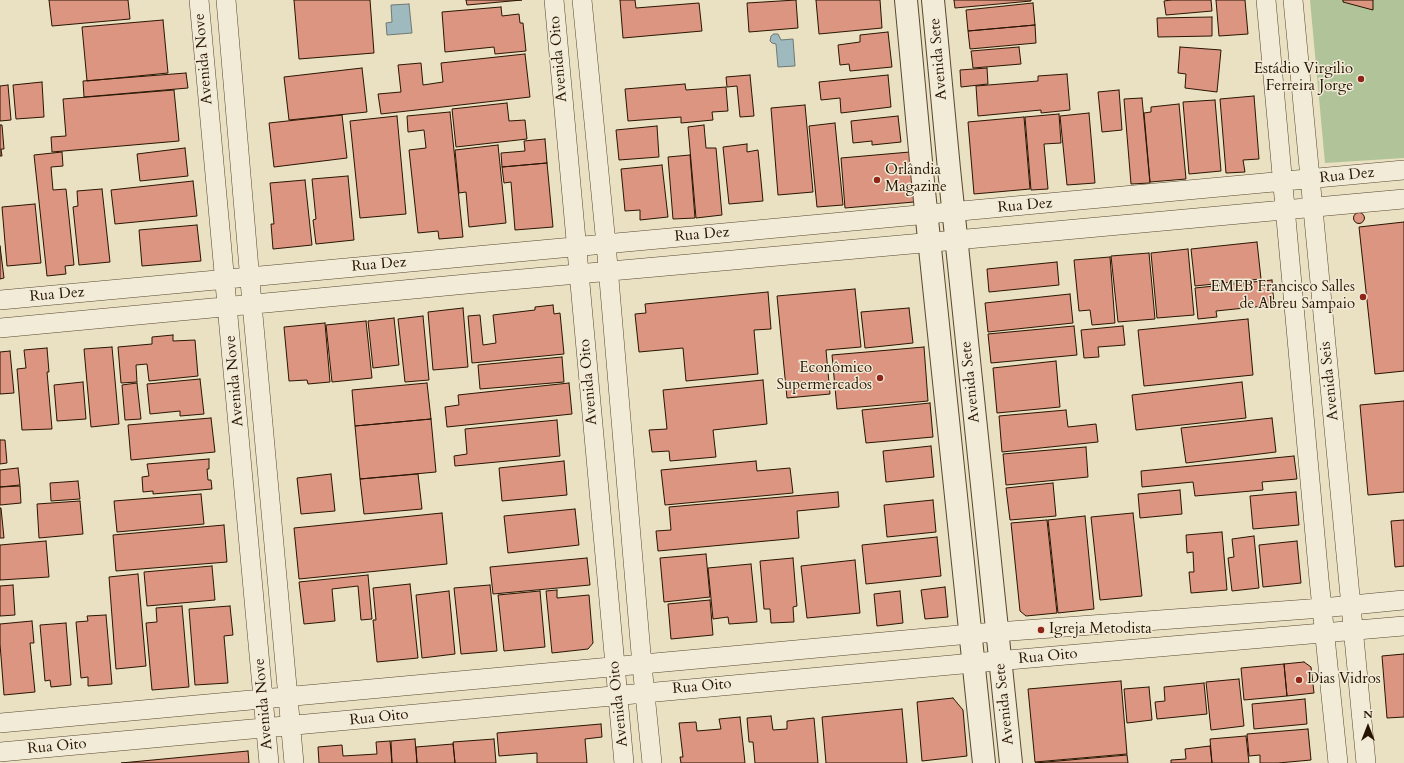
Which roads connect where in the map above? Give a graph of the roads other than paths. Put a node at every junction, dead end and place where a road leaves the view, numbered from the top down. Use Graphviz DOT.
graph roads {
  1 [pos="199,0"];
  2 [pos="226,0"];
  3 [pos="554,0"];
  4 [pos="582,0"];
  5 [pos="906,0"];
  6 [pos="933,0"];
  7 [pos="1266,0"];
  8 [pos="1293,0"];
  9 [pos="1404,170"];
  10 [pos="1310,180"];
  11 [pos="1283,182"];
  12 [pos="1404,199"];
  13 [pos="1313,207"];
  14 [pos="1285,209"];
  15 [pos="953,212"];
  16 [pos="927,214"];
  17 [pos="956,240"];
  18 [pos="930,243"];
  19 [pos="606,244"];
  20 [pos="577,246"];
  21 [pos="608,271"];
  22 [pos="579,274"];
  23 [pos="250,277"];
  24 [pos="225,279"];
  25 [pos="0,300"];
  26 [pos="252,304"];
  27 [pos="228,307"];
  28 [pos="0,328"];
  29 [pos="1404,600"];
  30 [pos="1352,605"];
  31 [pos="1322,608"];
  32 [pos="1404,626"];
  33 [pos="1354,630"];
  34 [pos="997,632"];
  35 [pos="1325,632"];
  36 [pos="970,634"];
  37 [pos="1000,661"];
  38 [pos="973,663"];
  39 [pos="642,665"];
  40 [pos="615,667"];
  41 [pos="645,692"];
  42 [pos="618,695"];
  43 [pos="287,696"];
  44 [pos="263,698"];
  45 [pos="0,723"];
  46 [pos="290,726"];
  47 [pos="266,728"];
  48 [pos="0,752"];
  49 [pos="269,763"];
  50 [pos="294,763"];
  51 [pos="624,763"];
  52 [pos="652,763"];
  53 [pos="984,763"];
  54 [pos="1011,763"];
  55 [pos="1338,763"];
  56 [pos="1366,763"];
  1 -- 24 [label="street, Avenida Nove"];
  2 -- 23 [label="street, Avenida Nove"];
  3 -- 20 [label="street, Avenida Oito"];
  4 -- 19 [label="street, Avenida Oito"];
  5 -- 16 [label="street, Avenida Sete"];
  6 -- 15 [label="street, Avenida Sete"];
  7 -- 11 [label="street, Avenida Seis"];
  8 -- 10 [label="street, Avenida Seis"];
  9 -- 10 [label="street, Rua Dez"];
  10 -- 11 [label="street, Rua Dez"];
  10 -- 13 [label="street, Avenida Seis"];
  11 -- 14 [label="street, Avenida Seis"];
  11 -- 15 [label="street, Rua Dez"];
  12 -- 13 [label="street, Rua Dez"];
  13 -- 14 [label="street, Rua Dez"];
  13 -- 30 [label="street, Avenida Seis"];
  14 -- 17 [label="street, Rua Dez"];
  14 -- 31 [label="street, Avenida Seis"];
  15 -- 16 [label="street, Rua Dez"];
  15 -- 17 [label="street, Avenida Sete"];
  16 -- 18 [label="street, Avenida Sete"];
  16 -- 19 [label="street, Rua Dez"];
  17 -- 18 [label="street, Rua Dez"];
  17 -- 34 [label="street, Avenida Sete"];
  18 -- 21 [label="street, Rua Dez"];
  18 -- 36 [label="street, Avenida Sete"];
  19 -- 20 [label="street, Rua Dez"];
  19 -- 21 [label="street, Avenida Oito"];
  20 -- 22 [label="street, Avenida Oito"];
  20 -- 23 [label="street, Rua Dez"];
  21 -- 22 [label="street, Rua Dez"];
  21 -- 39 [label="street, Avenida Oito"];
  22 -- 26 [label="street, Rua Dez"];
  22 -- 40 [label="street, Avenida Oito"];
  23 -- 24 [label="street, Rua Dez"];
  23 -- 26 [label="street, Avenida Nove"];
  24 -- 25 [label="street, Rua Dez"];
  24 -- 27 [label="street, Avenida Nove"];
  26 -- 27 [label="street, Rua Dez"];
  26 -- 43 [label="street, Avenida Nove"];
  27 -- 28 [label="street, Rua Dez"];
  27 -- 44 [label="street, Avenida Nove"];
  29 -- 30 [label="street, Rua Oito"];
  30 -- 31 [label="street, Rua Oito"];
  30 -- 33 [label="street, Avenida Seis"];
  31 -- 34 [label="street, Rua Oito"];
  31 -- 35 [label="street, Avenida Seis"];
  32 -- 33 [label="street, Rua Oito"];
  33 -- 35 [label="street, Rua Oito"];
  33 -- 56 [label="street, Avenida Seis"];
  34 -- 36 [label="street, Rua Oito"];
  34 -- 37 [label="street, Avenida Sete"];
  35 -- 37 [label="street, Rua Oito"];
  35 -- 55 [label="street, Avenida Seis"];
  36 -- 38 [label="street, Avenida Sete"];
  36 -- 39 [label="street, Rua Oito"];
  37 -- 38 [label="street, Rua Oito"];
  37 -- 54 [label="street, Avenida Sete"];
  38 -- 41 [label="street, Rua Oito"];
  38 -- 53 [label="street, Avenida Sete"];
  39 -- 40 [label="street, Rua Oito"];
  39 -- 41 [label="street, Avenida Oito"];
  40 -- 42 [label="street, Avenida Oito"];
  40 -- 43 [label="street, Rua Oito"];
  41 -- 42 [label="street, Rua Oito"];
  41 -- 52 [label="street, Avenida Oito"];
  42 -- 46 [label="street, Rua Oito"];
  42 -- 51 [label="street, Avenida Oito"];
  43 -- 44 [label="street, Rua Oito"];
  43 -- 46 [label="street, Avenida Nove"];
  44 -- 45 [label="street, Rua Oito"];
  44 -- 47 [label="street, Avenida Nove"];
  46 -- 47 [label="street, Rua Oito"];
  46 -- 50 [label="street, Avenida Nove"];
  47 -- 48 [label="street, Rua Oito"];
  47 -- 49 [label="street, Avenida Nove"];
}
